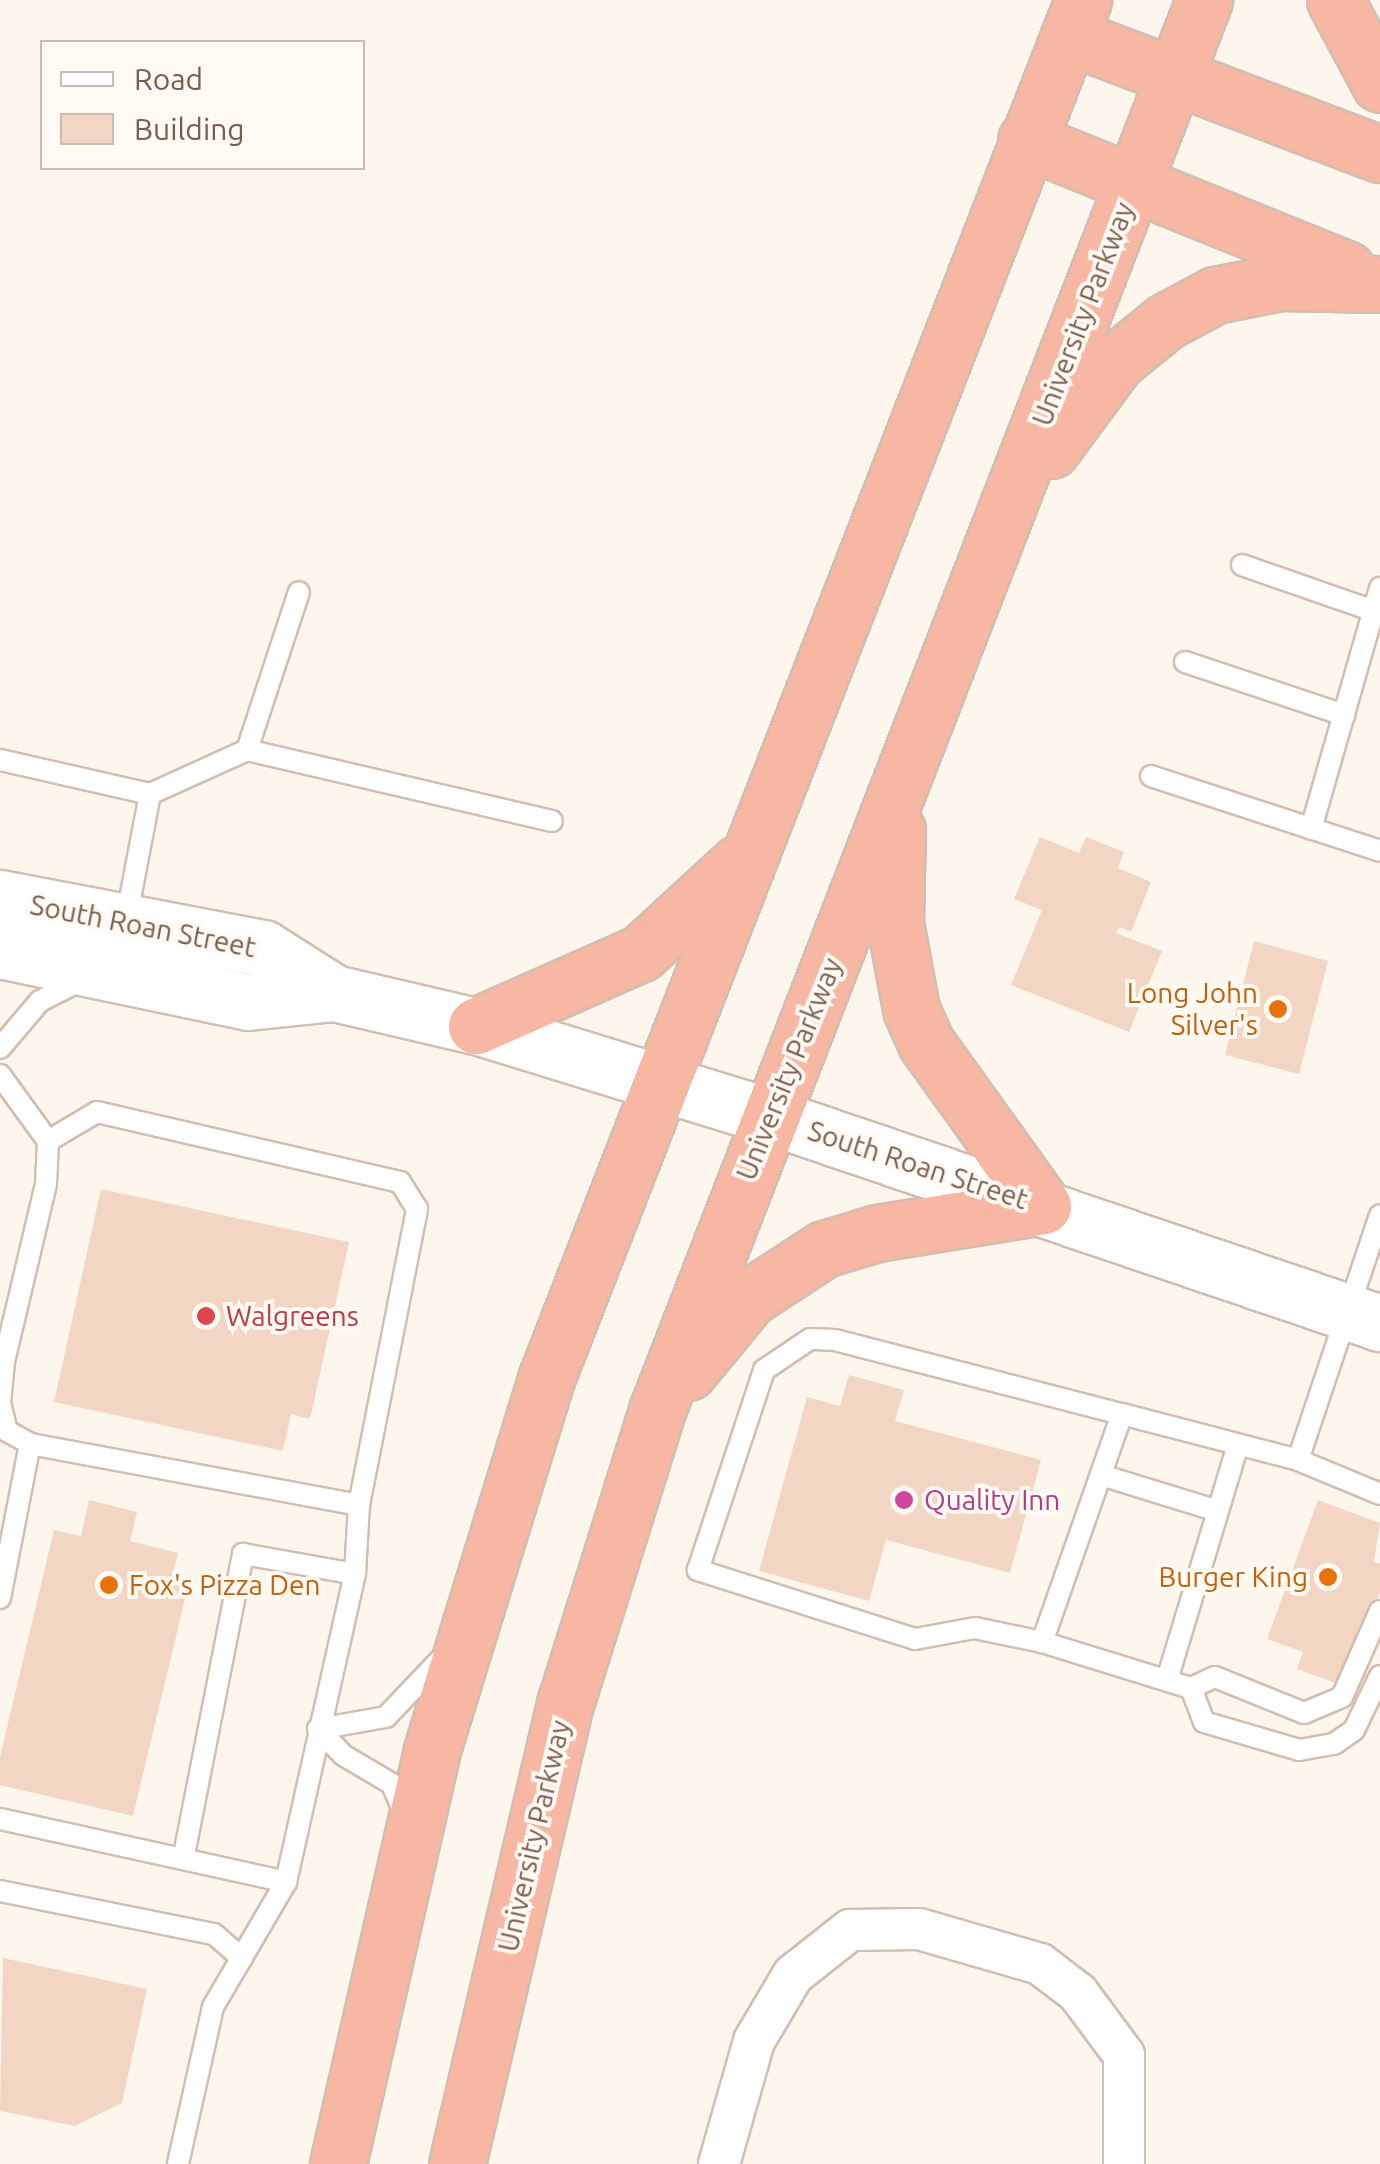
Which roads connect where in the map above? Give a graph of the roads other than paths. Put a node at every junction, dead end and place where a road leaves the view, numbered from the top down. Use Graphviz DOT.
graph roads {
  1 [pos="1204,0"];
  2 [pos="1335,0"];
  3 [pos="1076,18"];
  4 [pos="1175,76"];
  5 [pos="1380,84"];
  6 [pos="1026,140"];
  7 [pos="1380,154"];
  8 [pos="1134,183"];
  9 [pos="1380,283"];
  10 [pos="1008,509"];
  11 [pos="1242,564"];
  12 [pos="1380,588"];
  13 [pos="299,592"];
  14 [pos="1374,611"];
  15 [pos="1185,662"];
  16 [pos="1344,715"];
  17 [pos="247,750"];
  18 [pos="0,760"];
  19 [pos="1151,776"];
  20 [pos="150,794"];
  21 [pos="897,797"];
  22 [pos="552,821"];
  23 [pos="1311,829"];
  24 [pos="756,846"];
  25 [pos="1380,852"];
  26 [pos="0,898"];
  27 [pos="125,922"];
  28 [pos="0,950"];
  29 [pos="106,974"];
  30 [pos="334,994"];
  31 [pos="476,1026"];
  32 [pos="0,1048"];
  33 [pos="0,1075"];
  34 [pos="660,1084"];
  35 [pos="770,1116"];
  36 [pos="48,1141"];
  37 [pos="1043,1206"];
  38 [pos="1380,1215"];
  39 [pos="1361,1318"];
  40 [pos="658,1408"];
  41 [pos="1122,1414"];
  42 [pos="30,1444"];
  43 [pos="1238,1445"];
  44 [pos="1298,1460"];
  45 [pos="1101,1474"];
  46 [pos="1380,1494"];
  47 [pos="359,1505"];
  48 [pos="1218,1511"];
  49 [pos="355,1574"];
  50 [pos="0,1598"];
  51 [pos="1380,1611"];
  52 [pos="466,1629"];
  53 [pos="1042,1642"];
  54 [pos="1380,1676"];
  55 [pos="1167,1680"];
  56 [pos="1192,1688"];
  57 [pos="318,1729"];
  58 [pos="0,1819"];
  59 [pos="412,1831"];
  60 [pos="184,1855"];
  61 [pos="286,1882"];
  62 [pos="0,1891"];
  63 [pos="242,1958"];
  64 [pos="178,2164"];
  65 [pos="338,2164"];
  66 [pos="457,2164"];
  67 [pos="719,2164"];
  68 [pos="1124,2164"];
  1 -- 4 [label="highway, University Parkway"];
  2 -- 5 [label="highway"];
  3 -- 4 [label="highway"];
  3 -- 6 [label="highway"];
  4 -- 7 [label="highway"];
  4 -- 8 [label="highway, University Parkway"];
  6 -- 8 [label="highway"];
  6 -- 24 [label="highway"];
  8 -- 9 [label="highway"];
  8 -- 10 [label="highway, University Parkway"];
  9 -- 10 [label="highway"];
  10 -- 21 [label="highway, University Parkway"];
  11 -- 14 [label="lane"];
  12 -- 14 [label="lane"];
  13 -- 17 [label="lane"];
  14 -- 16 [label="lane"];
  15 -- 16 [label="lane"];
  16 -- 23 [label="lane"];
  17 -- 20 [label="lane"];
  17 -- 22 [label="lane"];
  18 -- 20 [label="lane"];
  19 -- 23 [label="lane"];
  20 -- 27 [label="lane"];
  21 -- 35 [label="highway, University Parkway"];
  21 -- 37 [label="highway"];
  23 -- 25 [label="lane"];
  24 -- 31 [label="highway"];
  24 -- 34 [label="highway"];
  26 -- 27 [label="main road, South Roan Street"];
  27 -- 30 [label="main road, South Roan Street"];
  28 -- 29 [label="main road, South Roan Street"];
  29 -- 30 [label="main road, South Roan Street"];
  29 -- 32 [label="lane"];
  30 -- 31 [label="main road, South Roan Street"];
  31 -- 34 [label="main road, South Roan Street"];
  33 -- 36 [label="lane"];
  34 -- 35 [label="main road, South Roan Street"];
  34 -- 52 [label="highway"];
  35 -- 37 [label="main road, South Roan Street"];
  35 -- 40 [label="highway, University Parkway"];
  36 -- 42 [label="lane"];
  36 -- 47 [label="lane"];
  37 -- 39 [label="main road, South Roan Street"];
  37 -- 40 [label="highway"];
  38 -- 39 [label="lane"];
  39 -- 44 [label="lane"];
  40 -- 66 [label="highway, University Parkway"];
  41 -- 43 [label="lane"];
  41 -- 45 [label="lane"];
  41 -- 53 [label="lane"];
  42 -- 47 [label="lane"];
  42 -- 50 [label="lane"];
  43 -- 44 [label="lane"];
  43 -- 48 [label="lane"];
  44 -- 46 [label="lane"];
  45 -- 48 [label="lane"];
  45 -- 53 [label="lane"];
  47 -- 49 [label="lane"];
  48 -- 55 [label="lane"];
  49 -- 57 [label="lane"];
  49 -- 60 [label="lane"];
  51 -- 56 [label="lane"];
  52 -- 57 [label="lane"];
  52 -- 59 [label="highway"];
  53 -- 55 [label="lane"];
  54 -- 56 [label="lane"];
  55 -- 56 [label="lane"];
  57 -- 59 [label="lane"];
  57 -- 61 [label="lane"];
  58 -- 60 [label="lane"];
  59 -- 65 [label="highway"];
  60 -- 61 [label="lane"];
  61 -- 63 [label="lane"];
  62 -- 63 [label="lane"];
  63 -- 64 [label="lane"];
  67 -- 68 [label="street"];
}
